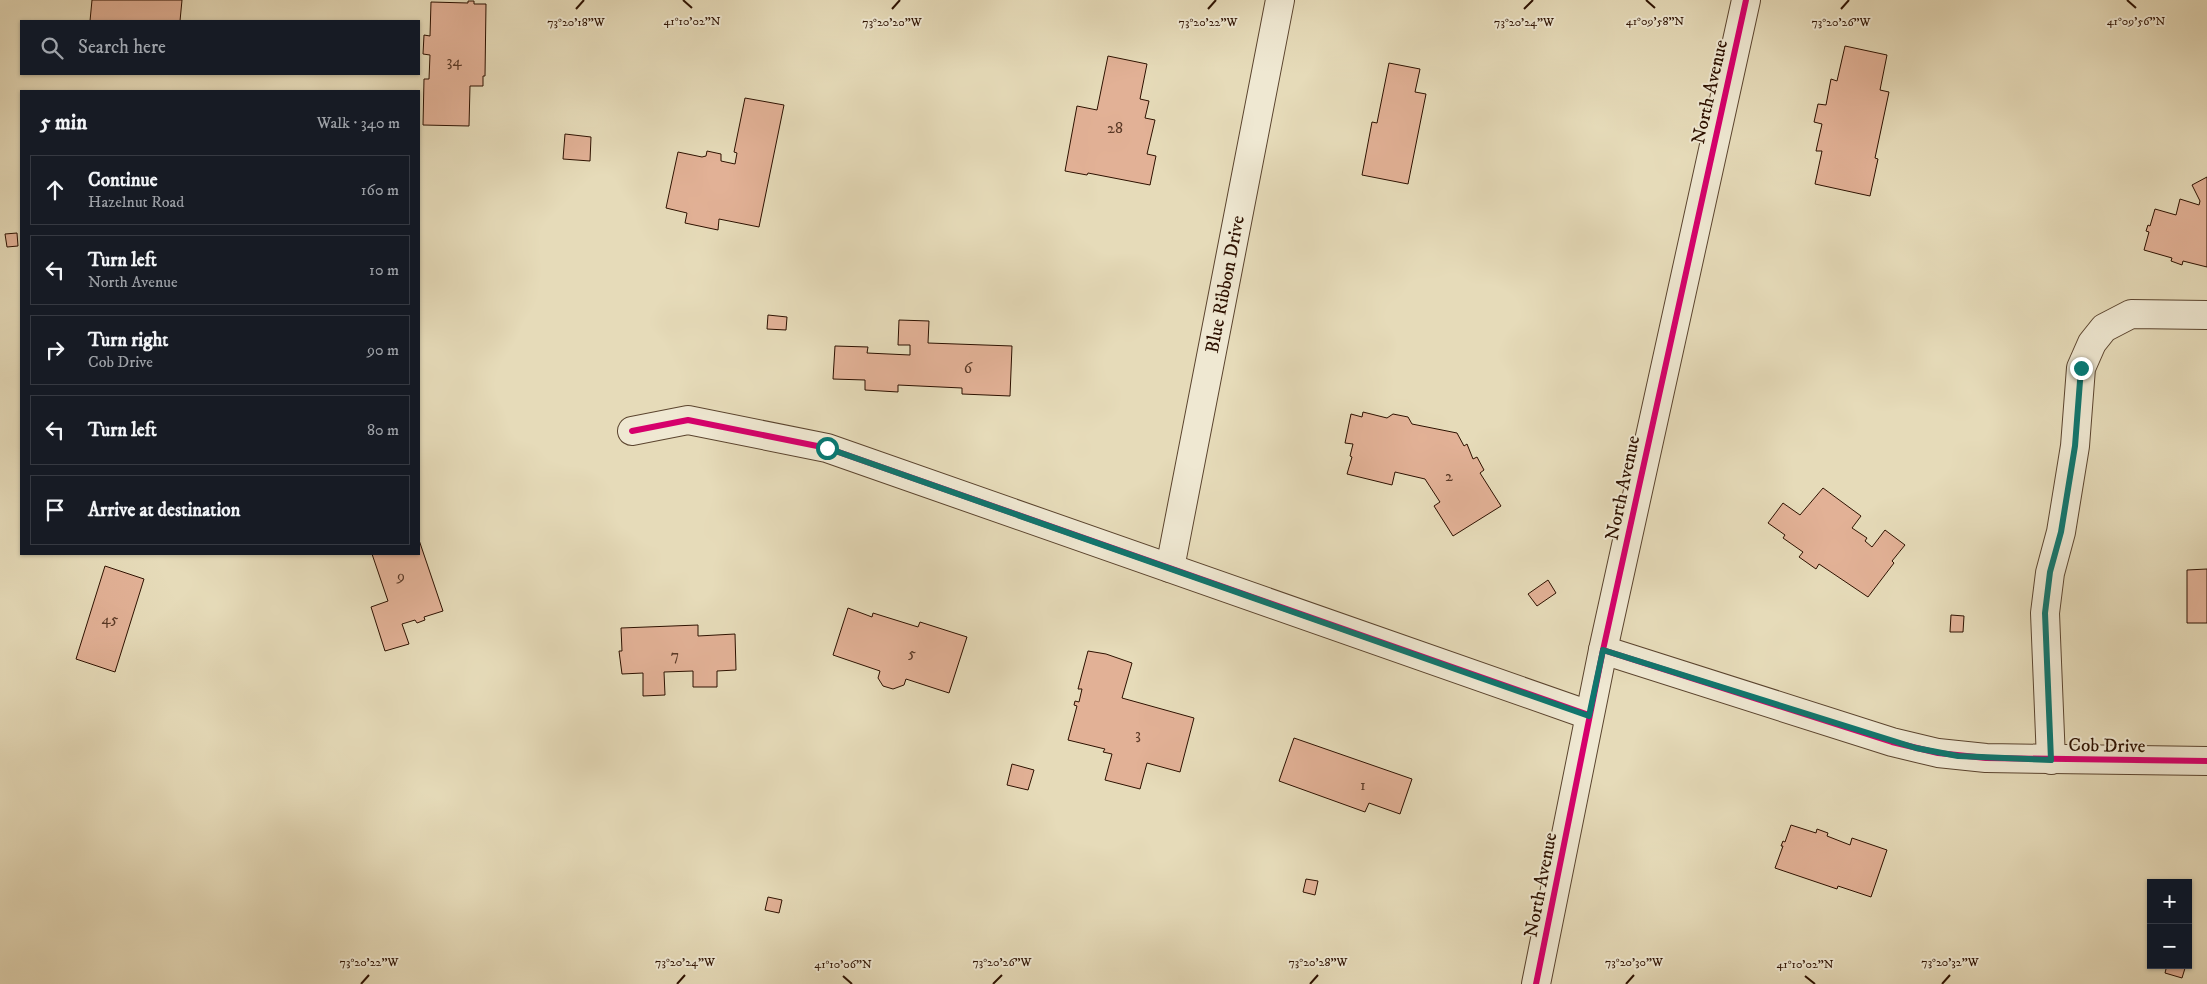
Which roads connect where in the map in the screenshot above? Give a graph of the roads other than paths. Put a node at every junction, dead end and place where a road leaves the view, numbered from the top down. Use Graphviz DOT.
graph roads {
  1 [pos="1280,0"];
  2 [pos="1746,0"];
  3 [pos="2207,315"];
  4 [pos="632,431"];
  5 [pos="1170,568"];
  6 [pos="1603,650"];
  7 [pos="1589,716"];
  8 [pos="2051,760"];
  9 [pos="2207,761"];
  10 [pos="1536,984"];
  1 -- 5 [label="street, Blue Ribbon Drive"];
  2 -- 6 [label="street, North Avenue"];
  3 -- 8 [label="street"];
  4 -- 5 [label="street"];
  5 -- 7 [label="street"];
  6 -- 7 [label="street, North Avenue"];
  6 -- 8 [label="street, Cob Drive"];
  7 -- 10 [label="street, North Avenue"];
  8 -- 9 [label="street, Cob Drive"];
}
